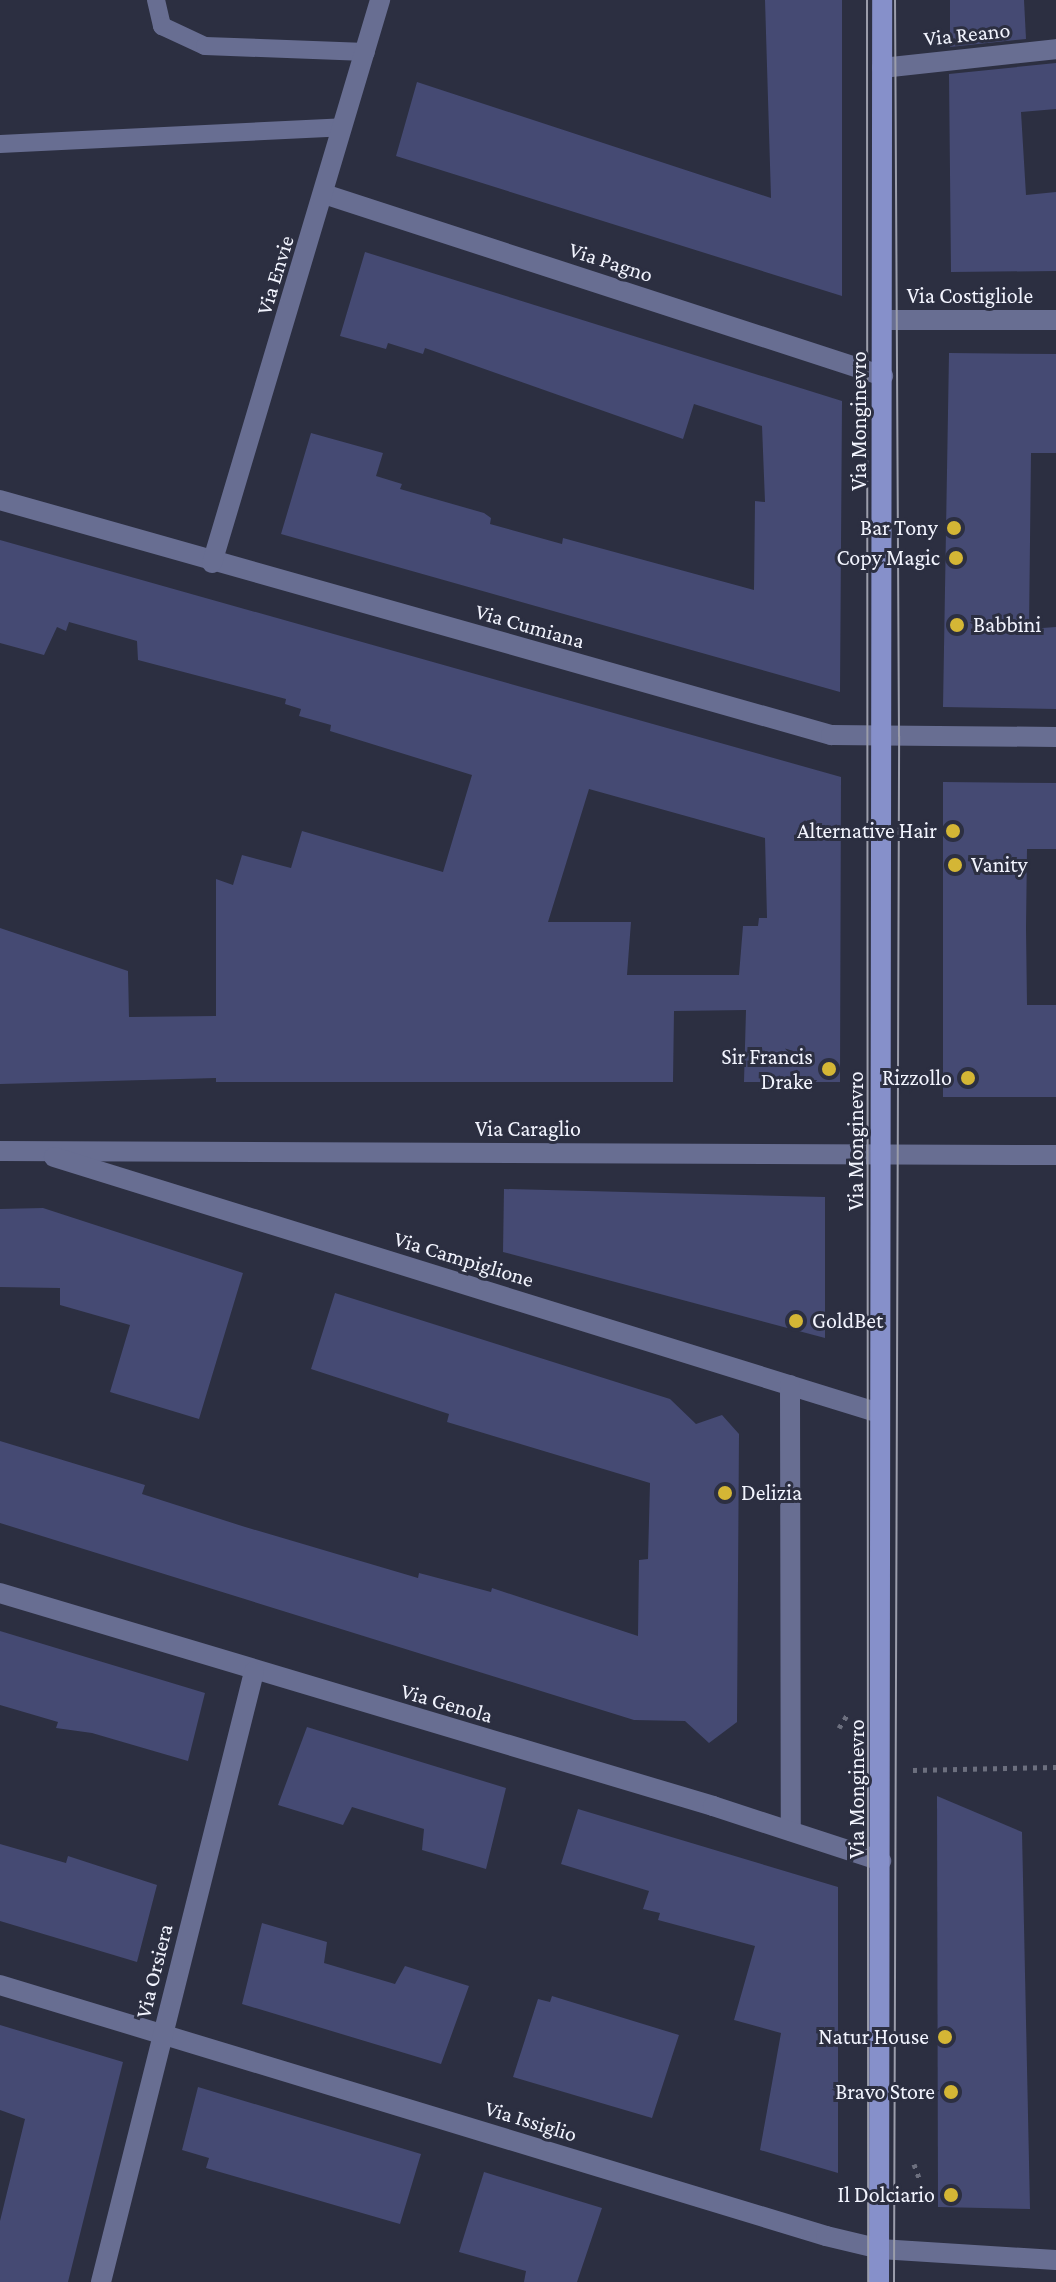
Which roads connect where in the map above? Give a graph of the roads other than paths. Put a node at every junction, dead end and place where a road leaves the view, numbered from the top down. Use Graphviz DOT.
graph roads {
  1 [pos="156,0"];
  2 [pos="380,0"];
  3 [pos="882,0"];
  4 [pos="1056,49"];
  5 [pos="366,52"];
  6 [pos="882,68"];
  7 [pos="343,127"];
  8 [pos="0,144"];
  9 [pos="324,194"];
  10 [pos="883,320"];
  11 [pos="1056,320"];
  12 [pos="883,376"];
  13 [pos="0,500"];
  14 [pos="212,563"];
  15 [pos="883,736"];
  16 [pos="1056,737"];
  17 [pos="0,1151"];
  18 [pos="35,1151"];
  19 [pos="879,1155"];
  20 [pos="1056,1155"];
  21 [pos="790,1385"];
  22 [pos="879,1413"];
  23 [pos="0,1593"];
  24 [pos="254,1672"];
  25 [pos="791,1831"];
  26 [pos="881,1861"];
  27 [pos="0,1985"];
  28 [pos="163,2034"];
  29 [pos="880,2249"];
  30 [pos="1056,2260"];
  31 [pos="101,2282"];
  32 [pos="879,2282"];
  1 -- 5 [label="lane"];
  2 -- 5 [label="street, Via Envie"];
  3 -- 6 [label="street, Via Monginevro"];
  4 -- 6 [label="street, Via Reano"];
  5 -- 7 [label="street, Via Envie"];
  6 -- 10 [label="street, Via Monginevro"];
  7 -- 8 [label="lane"];
  7 -- 9 [label="street, Via Envie"];
  9 -- 12 [label="street, Via Pagno"];
  9 -- 14 [label="street, Via Envie"];
  10 -- 11 [label="street, Via Costigliole"];
  10 -- 12 [label="street, Via Monginevro"];
  12 -- 15 [label="street, Via Monginevro"];
  13 -- 14 [label="street, Via Cumiana"];
  14 -- 15 [label="street, Via Cumiana"];
  15 -- 16 [label="street, Via Cumiana"];
  15 -- 19 [label="street, Via Monginevro"];
  17 -- 18 [label="street, Via Caraglio"];
  18 -- 19 [label="street, Via Caraglio"];
  18 -- 21 [label="street, Via Campiglione"];
  19 -- 20 [label="street, Via Caraglio"];
  19 -- 22 [label="street, Via Monginevro"];
  21 -- 22 [label="street, Via Campiglione"];
  21 -- 25 [label="street"];
  22 -- 26 [label="street, Via Monginevro"];
  23 -- 24 [label="street, Via Genola"];
  24 -- 25 [label="street, Via Genola"];
  24 -- 28 [label="street, Via Orsiera"];
  25 -- 26 [label="street, Via Genola"];
  26 -- 29 [label="street, Via Monginevro"];
  27 -- 28 [label="street, Via Issiglio"];
  28 -- 29 [label="street, Via Issiglio"];
  28 -- 31 [label="street, Via Orsiera"];
  29 -- 30 [label="street, Via Issiglio"];
  29 -- 32 [label="street, Via Monginevro"];
}
